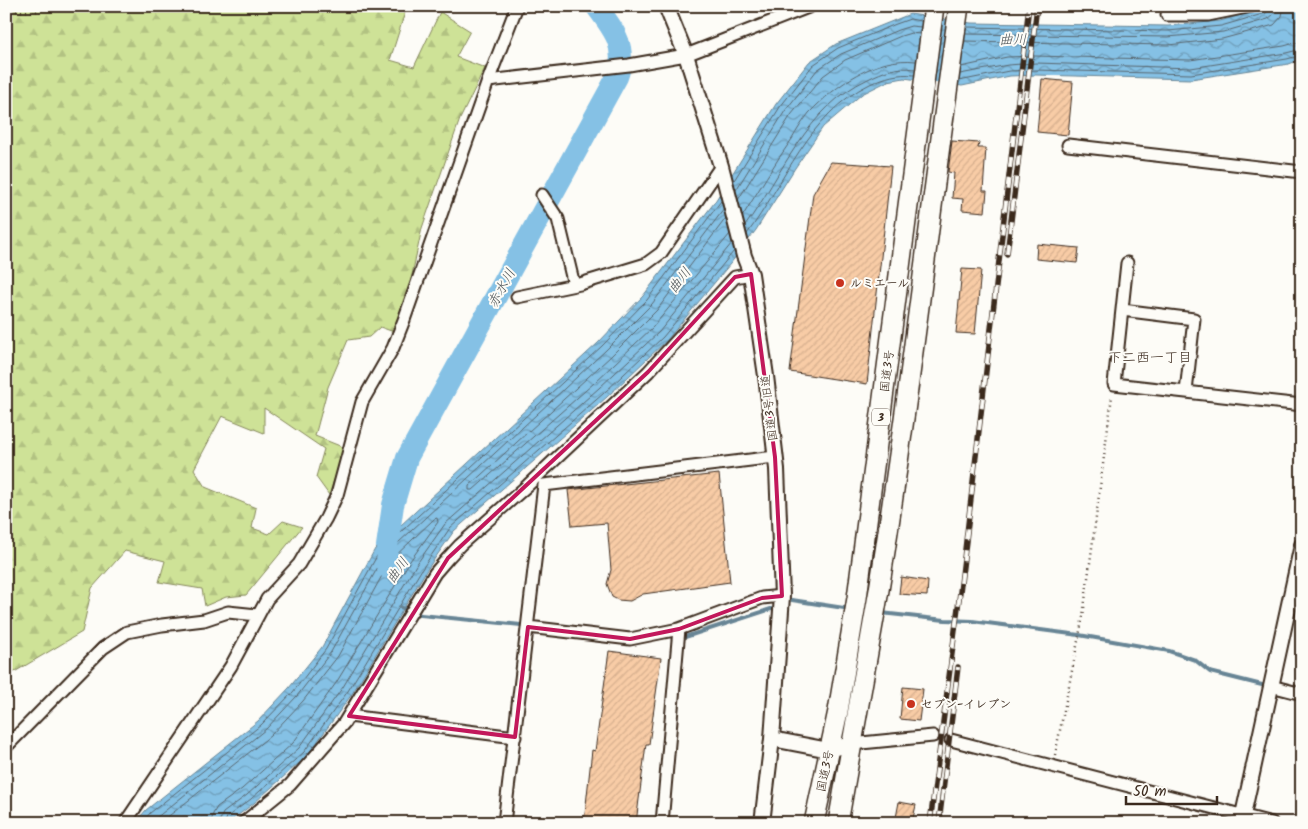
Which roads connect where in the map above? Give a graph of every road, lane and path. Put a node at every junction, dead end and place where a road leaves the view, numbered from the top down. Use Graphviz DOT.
graph roads {
  1 [pos="50,6"];
  2 [pos="517,6"];
  3 [pos="666,6"];
  4 [pos="811,6"];
  5 [pos="1168,6"];
  6 [pos="1252,6"];
  7 [pos="933,10"];
  8 [pos="6,11"];
  9 [pos="958,12"];
  10 [pos="686,55"];
  11 [pos="488,81"];
  12 [pos="1068,145"];
  13 [pos="721,166"];
  14 [pos="1302,172"];
  15 [pos="542,195"];
  16 [pos="1127,263"];
  17 [pos="751,274"];
  18 [pos="574,285"];
  19 [pos="517,297"];
  20 [pos="1122,310"];
  21 [pos="1114,384"];
  22 [pos="1186,392"];
  23 [pos="1302,405"];
  24 [pos="775,457"];
  25 [pos="1302,545"];
  26 [pos="782,596"];
  27 [pos="257,615"];
  28 [pos="528,627"];
  29 [pos="679,629"];
  30 [pos="1271,686"];
  31 [pos="1302,694"];
  32 [pos="349,716"];
  33 [pos="933,736"];
  34 [pos="515,737"];
  35 [pos="772,739"];
  36 [pos="951,740"];
  37 [pos="851,744"];
  38 [pos="6,747"];
  39 [pos="829,750"];
  40 [pos="1052,766"];
  41 [pos="1242,819"];
  42 [pos="125,823"];
  43 [pos="243,823"];
  44 [pos="504,823"];
  45 [pos="662,823"];
  46 [pos="762,823"];
  47 [pos="814,823"];
  48 [pos="838,823"];
  49 [pos="1272,823"];
  1 -- 8 [label="path"];
  2 -- 11 [label="street"];
  3 -- 10 [label="street, 国道3号旧道"];
  4 -- 10 [label="street"];
  5 -- 6 [label="street"];
  7 -- 39 [label="highway, 国道3号 / 3"];
  9 -- 37 [label="highway, 国道3号 / 3"];
  10 -- 11 [label="street"];
  10 -- 13 [label="street, 国道3号旧道"];
  11 -- 27 [label="street"];
  12 -- 14 [label="street"];
  13 -- 17 [label="street, 国道3号旧道"];
  13 -- 18 [label="street"];
  15 -- 18 [label="street"];
  16 -- 20 [label="street"];
  17 -- 24 [label="street, 国道3号旧道"];
  17 -- 32 [label="street"];
  18 -- 19 [label="street"];
  20 -- 21 [label="street"];
  20 -- 22 [label="street"];
  21 -- 22 [label="street"];
  21 -- 40 [label="path"];
  22 -- 23 [label="street"];
  24 -- 26 [label="street, 国道3号旧道"];
  24 -- 28 [label="street"];
  25 -- 30 [label="street"];
  26 -- 29 [label="street"];
  26 -- 35 [label="street, 国道3号旧道"];
  27 -- 38 [label="street"];
  27 -- 42 [label="street"];
  28 -- 29 [label="street"];
  28 -- 34 [label="street"];
  29 -- 45 [label="street"];
  30 -- 31 [label="street"];
  30 -- 41 [label="street"];
  32 -- 34 [label="street"];
  32 -- 43 [label="street"];
  33 -- 37 [label="street"];
  34 -- 44 [label="street"];
  35 -- 39 [label="street"];
  35 -- 46 [label="street, 国道3号旧道"];
  36 -- 40 [label="street"];
  37 -- 39 [label="street"];
  37 -- 48 [label="highway, 国道3号 / 3"];
  39 -- 47 [label="highway, 国道3号 / 3"];
  40 -- 41 [label="street"];
  41 -- 49 [label="street"];
}
